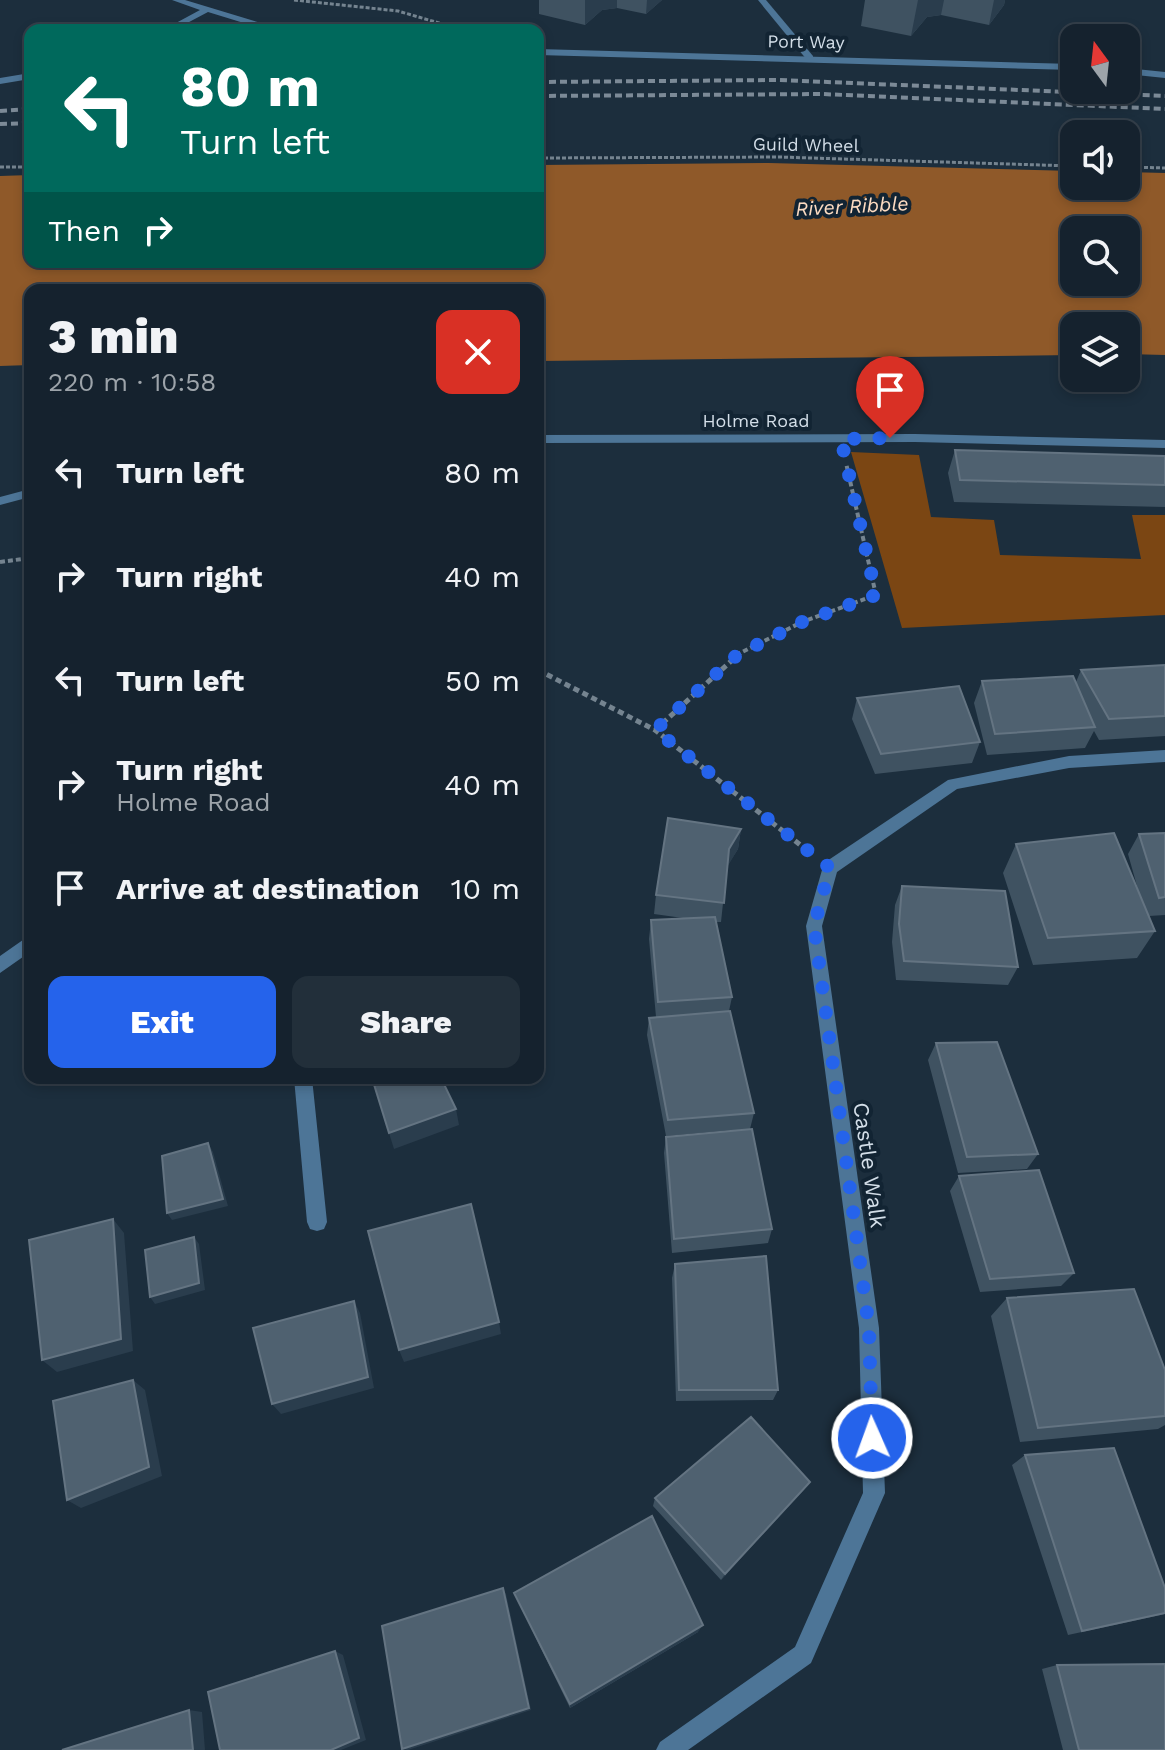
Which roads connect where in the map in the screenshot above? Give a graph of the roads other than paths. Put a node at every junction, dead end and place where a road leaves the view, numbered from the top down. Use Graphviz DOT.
graph roads {
  1 [pos="176,0"];
  2 [pos="762,0"];
  3 [pos="204,11"];
  4 [pos="179,24"];
  5 [pos="265,24"];
  6 [pos="544,52"];
  7 [pos="810,58"];
  8 [pos="1060,67"];
  9 [pos="1140,72"];
  10 [pos="1165,75"];
  11 [pos="24,77"];
  12 [pos="0,81"];
  13 [pos="544,439"];
  14 [pos="1165,444"];
  15 [pos="24,495"];
  16 [pos="0,501"];
  17 [pos="1165,756"];
  18 [pos="24,947"];
  19 [pos="0,966"];
  20 [pos="304,1084"];
  21 [pos="317,1222"];
  22 [pos="668,1750"];
  1 -- 3 [label="street"];
  2 -- 7 [label="street"];
  3 -- 4 [label="street"];
  3 -- 5 [label="street"];
  6 -- 7 [label="street, Port Way"];
  7 -- 8 [label="street, Port Way"];
  9 -- 10 [label="street"];
  11 -- 12 [label="street"];
  13 -- 14 [label="street, Holme Road"];
  15 -- 16 [label="street"];
  17 -- 22 [label="street, Castle Walk"];
  18 -- 19 [label="street"];
  20 -- 21 [label="street"];
}
